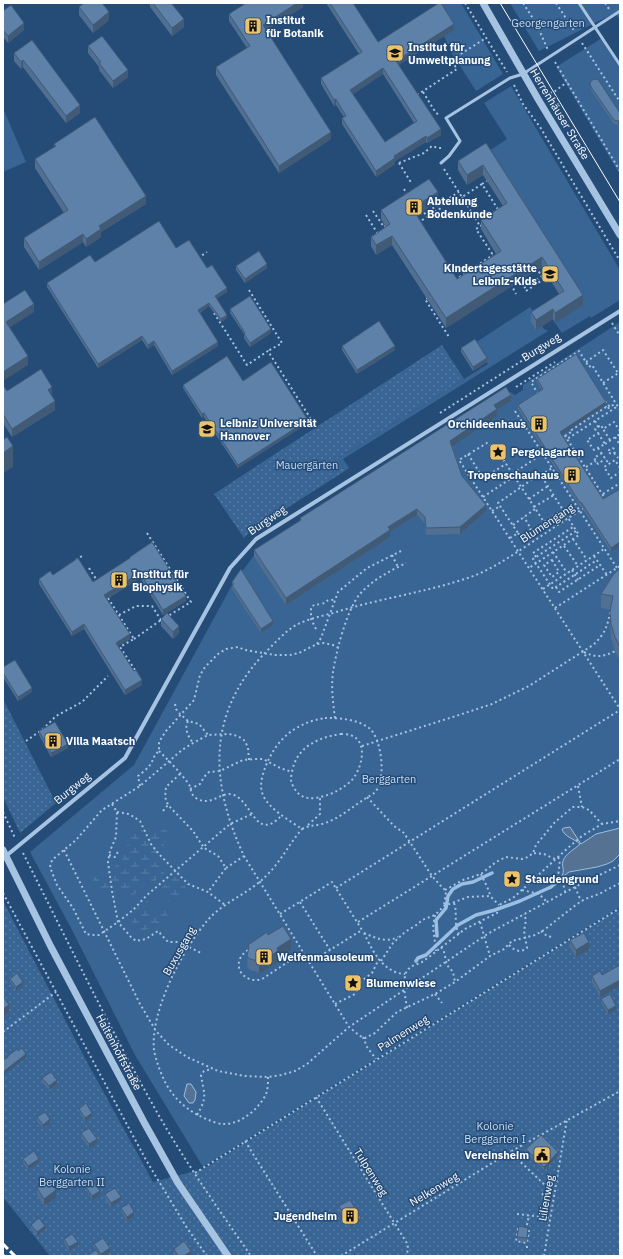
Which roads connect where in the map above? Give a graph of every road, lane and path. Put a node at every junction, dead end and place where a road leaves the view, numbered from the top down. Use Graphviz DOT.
graph roads {
  1 [pos="465,3"];
  2 [pos="483,3"];
  3 [pos="523,3"];
  4 [pos="556,3"];
  5 [pos="579,3"];
  6 [pos="620,11"];
  7 [pos="595,27"];
  8 [pos="486,38"];
  9 [pos="578,38"];
  10 [pos="551,56"];
  11 [pos="620,65"];
  12 [pos="523,74"];
  13 [pos="510,78"];
  14 [pos="423,92"];
  15 [pos="415,97"];
  16 [pos="620,102"];
  17 [pos="446,118"];
  18 [pos="443,148"];
  19 [pos="397,160"];
  20 [pos="399,163"];
  21 [pos="441,163"];
  22 [pos="620,171"];
  23 [pos="487,181"];
  24 [pos="412,184"];
  25 [pos="482,184"];
  26 [pos="404,189"];
  27 [pos="459,192"];
  28 [pos="462,197"];
  29 [pos="411,200"];
  30 [pos="439,204"];
  31 [pos="373,211"];
  32 [pos="420,213"];
  33 [pos="500,213"];
  34 [pos="366,216"];
  35 [pos="485,223"];
  36 [pos="385,226"];
  37 [pos="480,226"];
  38 [pos="415,228"];
  39 [pos="620,235"];
  40 [pos="382,240"];
  41 [pos="207,252"];
  42 [pos="198,258"];
  43 [pos="620,261"];
  44 [pos="534,264"];
  45 [pos="452,273"];
  46 [pos="548,276"];
  47 [pos="456,280"];
  48 [pos="508,281"];
  49 [pos="450,283"];
  50 [pos="524,288"];
  51 [pos="249,290"];
  52 [pos="526,291"];
  53 [pos="516,294"];
  54 [pos="432,295"];
  55 [pos="620,310"];
  56 [pos="214,313"];
  57 [pos="608,318"];
  58 [pos="620,336"];
  59 [pos="449,337"];
  60 [pos="559,341"];
  61 [pos="268,351"];
  62 [pos="586,362"];
  63 [pos="619,373"];
  64 [pos="603,383"];
  65 [pos="540,396"];
  66 [pos="604,400"];
  67 [pos="616,403"];
  68 [pos="606,407"];
  69 [pos="619,408"];
  70 [pos="515,411"];
  71 [pos="438,414"];
  72 [pos="594,421"];
  73 [pos="314,424"];
  74 [pos="598,427"];
  75 [pos="561,429"];
  76 [pos="603,429"];
  77 [pos="598,433"];
  78 [pos="620,433"];
  79 [pos="565,436"];
  80 [pos="615,437"];
  81 [pos="567,439"];
  82 [pos="610,440"];
  83 [pos="606,443"];
  84 [pos="560,444"];
  85 [pos="620,444"];
  86 [pos="598,448"];
  87 [pos="611,448"];
  88 [pos="614,449"];
  89 [pos="609,452"];
  90 [pos="614,453"];
  91 [pos="468,454"];
  92 [pos="542,454"];
  93 [pos="603,455"];
  94 [pos="619,458"];
  95 [pos="605,459"];
  96 [pos="615,460"];
  97 [pos="596,461"];
  98 [pos="506,464"];
  99 [pos="608,464"];
  100 [pos="586,467"];
  101 [pos="552,468"];
  102 [pos="620,468"];
  103 [pos="620,472"];
  104 [pos="513,474"];
  105 [pos="541,475"];
  106 [pos="620,483"];
  107 [pos="548,486"];
  108 [pos="521,487"];
  109 [pos="554,495"];
  110 [pos="603,495"];
  111 [pos="483,497"];
  112 [pos="600,497"];
  113 [pos="610,498"];
  114 [pos="529,499"];
  115 [pos="606,500"];
  116 [pos="610,505"];
  117 [pos="500,506"];
  118 [pos="535,508"];
  119 [pos="584,508"];
  120 [pos="563,510"];
  121 [pos="492,511"];
  122 [pos="580,511"];
  123 [pos="524,517"];
  124 [pos="568,518"];
  125 [pos="513,525"];
  126 [pos="574,526"];
  127 [pos="576,530"];
  128 [pos="147,533"];
  129 [pos="518,533"];
  130 [pos="510,538"];
  131 [pos="573,539"];
  132 [pos="564,545"];
  133 [pos="604,549"];
  134 [pos="400,551"];
  135 [pos="518,551"];
  136 [pos="553,552"];
  137 [pos="392,555"];
  138 [pos="82,556"];
  139 [pos="594,556"];
  140 [pos="536,557"];
  141 [pos="597,560"];
  142 [pos="587,561"];
  143 [pos="406,563"];
  144 [pos="536,563"];
  145 [pos="560,563"];
  146 [pos="70,564"];
  147 [pos="600,565"];
  148 [pos="555,566"];
  149 [pos="578,566"];
  150 [pos="620,566"];
  151 [pos="398,567"];
  152 [pos="89,568"];
  153 [pos="529,568"];
  154 [pos="616,568"];
  155 [pos="572,570"];
  156 [pos="548,571"];
  157 [pos="543,574"];
  158 [pos="567,574"];
  159 [pos="575,575"];
  160 [pos="607,575"];
  161 [pos="578,580"];
  162 [pos="99,583"];
  163 [pos="550,584"];
  164 [pos="556,587"];
  165 [pos="543,589"];
  166 [pos="108,598"];
  167 [pos="334,600"];
  168 [pos="352,607"];
  169 [pos="555,608"];
  170 [pos="611,610"];
  171 [pos="330,614"];
  172 [pos="119,615"];
  173 [pos="311,619"];
  174 [pos="161,620"];
  175 [pos="316,629"];
  176 [pos="134,639"];
  177 [pos="317,644"];
  178 [pos="339,648"];
  179 [pos="583,651"];
  180 [pos="615,651"];
  181 [pos="265,653"];
  182 [pos="137,673"];
  183 [pos="108,676"];
  184 [pos="175,704"];
  185 [pos="620,710"];
  186 [pos="180,714"];
  187 [pos="334,718"];
  188 [pos="188,721"];
  189 [pos="221,734"];
  190 [pos="208,735"];
  191 [pos="26,741"];
  192 [pos="377,741"];
  193 [pos="193,743"];
  194 [pos="362,746"];
  195 [pos="159,751"];
  196 [pos="620,759"];
  197 [pos="249,760"];
  198 [pos="268,761"];
  199 [pos="169,762"];
  200 [pos="220,770"];
  201 [pos="292,772"];
  202 [pos="180,774"];
  203 [pos="140,786"];
  204 [pos="578,786"];
  205 [pos="190,790"];
  206 [pos="223,796"];
  207 [pos="320,797"];
  208 [pos="367,797"];
  209 [pos="112,804"];
  210 [pos="168,805"];
  211 [pos="582,807"];
  212 [pos="163,811"];
  213 [pos="3,812"];
  214 [pos="117,812"];
  215 [pos="252,814"];
  216 [pos="282,814"];
  217 [pos="620,821"];
  218 [pos="230,824"];
  219 [pos="602,824"];
  220 [pos="308,825"];
  221 [pos="302,829"];
  222 [pos="13,833"];
  223 [pos="410,841"];
  224 [pos="19,846"];
  225 [pos="204,848"];
  226 [pos="64,850"];
  227 [pos="119,850"];
  228 [pos="533,853"];
  229 [pos="4,855"];
  230 [pos="109,855"];
  231 [pos="244,856"];
  232 [pos="556,858"];
  233 [pos="620,866"];
  234 [pos="226,868"];
  235 [pos="175,872"];
  236 [pos="481,874"];
  237 [pos="432,876"];
  238 [pos="260,882"];
  239 [pos="620,883"];
  240 [pos="575,887"];
  241 [pos="336,888"];
  242 [pos="445,890"];
  243 [pos="522,890"];
  244 [pos="208,892"];
  245 [pos="565,892"];
  246 [pos="3,893"];
  247 [pos="490,896"];
  248 [pos="582,901"];
  249 [pos="300,902"];
  250 [pos="547,902"];
  251 [pos="454,903"];
  252 [pos="225,905"];
  253 [pos="446,906"];
  254 [pos="499,906"];
  255 [pos="620,908"];
  256 [pos="279,914"];
  257 [pos="524,914"];
  258 [pos="435,915"];
  259 [pos="118,922"];
  260 [pos="358,922"];
  261 [pos="480,922"];
  262 [pos="286,926"];
  263 [pos="283,928"];
  264 [pos="362,930"];
  265 [pos="104,931"];
  266 [pos="541,931"];
  267 [pos="364,932"];
  268 [pos="459,934"];
  269 [pos="484,936"];
  270 [pos="399,937"];
  271 [pos="552,937"];
  272 [pos="526,938"];
  273 [pos="295,939"];
  274 [pos="291,941"];
  275 [pos="509,945"];
  276 [pos="189,946"];
  277 [pos="441,947"];
  278 [pos="250,948"];
  279 [pos="436,948"];
  280 [pos="330,950"];
  281 [pos="303,952"];
  282 [pos="202,953"];
  283 [pos="490,956"];
  284 [pos="379,959"];
  285 [pos="446,960"];
  286 [pos="381,961"];
  287 [pos="310,963"];
  288 [pos="405,974"];
  289 [pos="455,982"];
  290 [pos="404,989"];
  291 [pos="56,992"];
  292 [pos="434,994"];
  293 [pos="442,1003"];
  294 [pos="335,1004"];
  295 [pos="407,1008"];
  296 [pos="349,1027"];
  297 [pos="156,1031"];
  298 [pos="3,1032"];
  299 [pos="363,1037"];
  300 [pos="375,1060"];
  301 [pos="212,1068"];
  302 [pos="268,1076"];
  303 [pos="620,1091"];
  304 [pos="316,1097"];
  305 [pos="197,1115"];
  306 [pos="567,1119"];
  307 [pos="245,1141"];
  308 [pos="510,1152"];
  309 [pos="195,1172"];
  310 [pos="557,1178"];
  311 [pos="548,1188"];
  312 [pos="542,1195"];
  313 [pos="517,1214"];
  314 [pos="529,1215"];
  315 [pos="550,1218"];
  316 [pos="394,1223"];
  317 [pos="526,1231"];
  318 [pos="527,1243"];
  319 [pos="527,1248"];
  320 [pos="207,1256"];
  321 [pos="228,1256"];
  322 [pos="251,1256"];
  323 [pos="317,1256"];
  324 [pos="341,1256"];
  325 [pos="406,1256"];
  326 [pos="544,1256"];
  1 -- 8 [label="path"];
  2 -- 12 [label="street, Herrenhäuser Straße"];
  3 -- 10 [label="path"];
  4 -- 9 [label="path"];
  5 -- 7 [label="lane"];
  6 -- 7 [label="lane"];
  7 -- 9 [label="lane"];
  7 -- 11 [label="lane"];
  8 -- 13 [label="path"];
  8 -- 14 [label="path"];
  9 -- 10 [label="lane"];
  9 -- 16 [label="path"];
  10 -- 12 [label="lane"];
  10 -- 22 [label="path"];
  12 -- 13 [label="lane"];
  12 -- 39 [label="street, Herrenhäuser Straße"];
  13 -- 17 [label="lane"];
  13 -- 43 [label="path"];
  14 -- 15 [label="path"];
  14 -- 17 [label="path"];
  17 -- 21 [label="lane"];
  18 -- 20 [label="path"];
  19 -- 20 [label="path"];
  20 -- 24 [label="path"];
  21 -- 27 [label="path"];
  23 -- 25 [label="path"];
  25 -- 28 [label="path"];
  25 -- 33 [label="path"];
  26 -- 29 [label="path"];
  27 -- 28 [label="path"];
  27 -- 30 [label="path"];
  28 -- 37 [label="path"];
  30 -- 32 [label="path"];
  30 -- 38 [label="path"];
  31 -- 36 [label="path"];
  34 -- 40 [label="path"];
  35 -- 37 [label="path"];
  37 -- 47 [label="path"];
  41 -- 42 [label="path"];
  44 -- 50 [label="path"];
  45 -- 47 [label="path"];
  46 -- 52 [label="path"];
  47 -- 49 [label="path"];
  48 -- 53 [label="path"];
  51 -- 61 [label="path"];
  54 -- 59 [label="path"];
  55 -- 57 [label="street, Burgweg"];
  56 -- 61 [label="path"];
  57 -- 58 [label="path"];
  57 -- 224 [label="street, Burgweg"];
  60 -- 71 [label="path"];
  61 -- 73 [label="path"];
  62 -- 63 [label="path"];
  62 -- 64 [label="path"];
  62 -- 65 [label="path"];
  63 -- 64 [label="path"];
  64 -- 67 [label="path"];
  66 -- 68 [label="path"];
  67 -- 68 [label="path"];
  67 -- 69 [label="path"];
  68 -- 79 [label="path"];
  69 -- 72 [label="path"];
  70 -- 92 [label="path"];
  72 -- 74 [label="path"];
  72 -- 81 [label="path"];
  74 -- 76 [label="path"];
  74 -- 77 [label="path"];
  75 -- 79 [label="path"];
  76 -- 78 [label="path"];
  76 -- 82 [label="path"];
  77 -- 83 [label="path"];
  77 -- 86 [label="path"];
  78 -- 80 [label="path"];
  79 -- 81 [label="path"];
  80 -- 82 [label="path"];
  80 -- 85 [label="path"];
  81 -- 84 [label="path"];
  81 -- 100 [label="path"];
  82 -- 83 [label="path"];
  83 -- 86 [label="path"];
  83 -- 87 [label="path"];
  85 -- 88 [label="path"];
  86 -- 93 [label="path"];
  87 -- 88 [label="path"];
  87 -- 89 [label="path"];
  88 -- 90 [label="path"];
  89 -- 90 [label="path"];
  89 -- 93 [label="path"];
  90 -- 94 [label="path"];
  91 -- 98 [label="path"];
  91 -- 98 [label="path"];
  91 -- 111 [label="path"];
  92 -- 101 [label="path"];
  92 -- 104 [label="path"];
  93 -- 95 [label="path"];
  93 -- 97 [label="path"];
  94 -- 96 [label="path"];
  95 -- 97 [label="path"];
  95 -- 99 [label="path"];
  96 -- 99 [label="path"];
  96 -- 102 [label="path"];
  97 -- 100 [label="path"];
  98 -- 104 [label="path"];
  99 -- 103 [label="path"];
  100 -- 110 [label="path"];
  101 -- 105 [label="path"];
  101 -- 122 [label="path"];
  104 -- 108 [label="path"];
  104 -- 111 [label="path"];
  105 -- 107 [label="path"];
  105 -- 108 [label="path"];
  106 -- 110 [label="path"];
  107 -- 109 [label="path"];
  107 -- 114 [label="path"];
  108 -- 114 [label="path"];
  108 -- 117 [label="path"];
  109 -- 118 [label="path"];
  109 -- 120 [label="path"];
  110 -- 112 [label="path"];
  110 -- 115 [label="path"];
  111 -- 121 [label="path"];
  113 -- 115 [label="path"];
  114 -- 118 [label="path"];
  115 -- 116 [label="path"];
  117 -- 121 [label="path"];
  117 -- 125 [label="path"];
  118 -- 120 [label="path"];
  118 -- 123 [label="path"];
  119 -- 122 [label="path, Blumengang"];
  120 -- 124 [label="path"];
  121 -- 130 [label="path"];
  122 -- 124 [label="path, Blumengang"];
  122 -- 133 [label="path"];
  123 -- 125 [label="path"];
  123 -- 129 [label="path"];
  124 -- 126 [label="path"];
  124 -- 135 [label="path, Blumengang"];
  125 -- 129 [label="path"];
  126 -- 127 [label="path"];
  126 -- 140 [label="path"];
  127 -- 131 [label="path"];
  127 -- 140 [label="path"];
  128 -- 174 [label="path"];
  129 -- 130 [label="path"];
  130 -- 135 [label="path"];
  131 -- 132 [label="path"];
  131 -- 142 [label="path"];
  132 -- 136 [label="path"];
  132 -- 149 [label="path"];
  133 -- 139 [label="path"];
  133 -- 154 [label="path"];
  134 -- 137 [label="path"];
  135 -- 153 [label="path"];
  135 -- 168 [label="path, Blumengang"];
  136 -- 144 [label="path"];
  136 -- 145 [label="path"];
  137 -- 151 [label="path"];
  137 -- 167 [label="path"];
  138 -- 146 [label="path"];
  139 -- 141 [label="path"];
  139 -- 142 [label="path"];
  140 -- 144 [label="path"];
  141 -- 147 [label="path"];
  141 -- 159 [label="path"];
  142 -- 149 [label="path"];
  143 -- 151 [label="path"];
  144 -- 153 [label="path"];
  144 -- 157 [label="path"];
  145 -- 148 [label="path"];
  145 -- 158 [label="path"];
  147 -- 160 [label="path"];
  147 -- 161 [label="path"];
  148 -- 156 [label="path"];
  148 -- 156 [label="path"];
  149 -- 155 [label="path"];
  150 -- 154 [label="path"];
  151 -- 168 [label="path"];
  152 -- 162 [label="path"];
  153 -- 165 [label="path"];
  154 -- 160 [label="path"];
  155 -- 158 [label="path"];
  155 -- 159 [label="path"];
  156 -- 157 [label="path"];
  157 -- 163 [label="path"];
  158 -- 163 [label="path"];
  159 -- 161 [label="path"];
  159 -- 164 [label="path"];
  160 -- 169 [label="path"];
  161 -- 164 [label="path"];
  163 -- 164 [label="path"];
  163 -- 165 [label="path"];
  165 -- 169 [label="path"];
  166 -- 172 [label="path"];
  167 -- 171 [label="path"];
  167 -- 173 [label="path"];
  168 -- 171 [label="path, Blumengang"];
  168 -- 178 [label="path"];
  169 -- 179 [label="path"];
  170 -- 179 [label="path"];
  171 -- 173 [label="path, Blumengang"];
  171 -- 177 [label="path"];
  172 -- 174 [label="path"];
  172 -- 176 [label="path"];
  173 -- 175 [label="path"];
  173 -- 181 [label="path, Blumengang"];
  174 -- 176 [label="path"];
  176 -- 182 [label="path"];
  177 -- 178 [label="path"];
  177 -- 181 [label="path"];
  178 -- 187 [label="path"];
  179 -- 180 [label="path"];
  179 -- 185 [label="path"];
  179 -- 192 [label="path"];
  181 -- 186 [label="path"];
  181 -- 189 [label="path, Blumengang"];
  183 -- 191 [label="path"];
  184 -- 186 [label="path"];
  185 -- 223 [label="path"];
  186 -- 188 [label="path"];
  186 -- 195 [label="path"];
  187 -- 192 [label="path"];
  187 -- 198 [label="path"];
  188 -- 190 [label="path"];
  188 -- 193 [label="path"];
  189 -- 190 [label="path"];
  189 -- 197 [label="path"];
  189 -- 200 [label="path, Blumengang"];
  190 -- 193 [label="path"];
  192 -- 194 [label="path"];
  192 -- 208 [label="path"];
  193 -- 199 [label="path"];
  194 -- 201 [label="path"];
  194 -- 207 [label="path"];
  195 -- 199 [label="path"];
  195 -- 203 [label="path"];
  196 -- 204 [label="path"];
  197 -- 198 [label="path"];
  197 -- 200 [label="path"];
  198 -- 201 [label="path"];
  198 -- 216 [label="path"];
  199 -- 202 [label="path"];
  199 -- 203 [label="path"];
  200 -- 205 [label="path"];
  200 -- 206 [label="path, Blumengang"];
  201 -- 207 [label="path"];
  202 -- 205 [label="path"];
  202 -- 210 [label="path"];
  203 -- 209 [label="path"];
  204 -- 211 [label="path"];
  204 -- 237 [label="path"];
  205 -- 206 [label="path"];
  206 -- 215 [label="path"];
  206 -- 218 [label="path, Blumengang"];
  207 -- 220 [label="path"];
  208 -- 220 [label="path"];
  208 -- 223 [label="path"];
  209 -- 214 [label="path"];
  209 -- 226 [label="path"];
  210 -- 212 [label="path"];
  210 -- 225 [label="path"];
  211 -- 219 [label="path"];
  211 -- 228 [label="path"];
  213 -- 222 [label="path"];
  214 -- 230 [label="path"];
  214 -- 235 [label="path"];
  215 -- 216 [label="path"];
  215 -- 218 [label="path"];
  216 -- 221 [label="path"];
  217 -- 219 [label="path"];
  218 -- 225 [label="path"];
  218 -- 231 [label="path, Blumengang"];
  219 -- 232 [label="path"];
  220 -- 221 [label="path, Buxusgang"];
  221 -- 238 [label="path, Buxusgang"];
  223 -- 237 [label="path"];
  223 -- 241 [label="path"];
  224 -- 229 [label="street, Burgweg"];
  224 -- 309 [label="path"];
  225 -- 234 [label="path"];
  225 -- 235 [label="path"];
  226 -- 265 [label="path"];
  226 -- 265 [label="path"];
  227 -- 230 [label="path"];
  228 -- 232 [label="path"];
  228 -- 236 [label="path"];
  229 -- 321 [label="street, Haltenhoffstraße"];
  230 -- 259 [label="path"];
  231 -- 234 [label="path"];
  231 -- 238 [label="path, Blumengang"];
  232 -- 243 [label="path"];
  232 -- 245 [label="path"];
  233 -- 240 [label="path"];
  234 -- 244 [label="path"];
  235 -- 244 [label="path"];
  235 -- 259 [label="path"];
  236 -- 242 [label="path"];
  236 -- 247 [label="path"];
  237 -- 242 [label="path"];
  237 -- 260 [label="path"];
  238 -- 252 [label="path, Buxusgang"];
  238 -- 256 [label="path, Blumengang"];
  239 -- 248 [label="path"];
  240 -- 245 [label="path"];
  240 -- 248 [label="path"];
  241 -- 249 [label="path"];
  241 -- 260 [label="path"];
  242 -- 253 [label="path"];
  243 -- 250 [label="path"];
  243 -- 254 [label="path"];
  244 -- 252 [label="path"];
  245 -- 250 [label="path"];
  246 -- 291 [label="path"];
  247 -- 251 [label="path"];
  247 -- 254 [label="path"];
  248 -- 266 [label="path"];
  249 -- 256 [label="path"];
  249 -- 280 [label="path"];
  250 -- 257 [label="path"];
  251 -- 253 [label="path"];
  251 -- 268 [label="path"];
  252 -- 276 [label="path, Buxusgang"];
  253 -- 258 [label="path"];
  254 -- 261 [label="path"];
  255 -- 300 [label="path, Palmenweg"];
  256 -- 262 [label="path, Blumengang"];
  257 -- 269 [label="path"];
  257 -- 272 [label="path"];
  258 -- 270 [label="path"];
  258 -- 279 [label="path"];
  259 -- 265 [label="path"];
  259 -- 276 [label="path"];
  260 -- 264 [label="path"];
  261 -- 268 [label="path"];
  261 -- 269 [label="path"];
  262 -- 263 [label="path"];
  262 -- 273 [label="path, Blumengang"];
  264 -- 267 [label="path"];
  264 -- 280 [label="path"];
  265 -- 297 [label="path"];
  266 -- 271 [label="path"];
  266 -- 272 [label="path"];
  267 -- 270 [label="path"];
  267 -- 284 [label="path"];
  268 -- 277 [label="path"];
  269 -- 283 [label="path"];
  269 -- 285 [label="path"];
  270 -- 286 [label="path"];
  272 -- 275 [label="path"];
  272 -- 275 [label="path"];
  273 -- 274 [label="path"];
  273 -- 281 [label="path, Blumengang"];
  275 -- 283 [label="path"];
  276 -- 282 [label="path"];
  276 -- 297 [label="path, Buxusgang"];
  277 -- 279 [label="path"];
  277 -- 285 [label="path"];
  278 -- 281 [label="path"];
  279 -- 288 [label="path"];
  280 -- 287 [label="path"];
  281 -- 287 [label="path, Blumengang"];
  283 -- 289 [label="path"];
  284 -- 286 [label="path"];
  284 -- 294 [label="path"];
  285 -- 289 [label="path"];
  285 -- 290 [label="path"];
  286 -- 288 [label="path"];
  287 -- 294 [label="path, Blumengang"];
  288 -- 290 [label="path"];
  289 -- 292 [label="path"];
  290 -- 295 [label="path"];
  290 -- 296 [label="path"];
  291 -- 298 [label="path"];
  291 -- 320 [label="path"];
  292 -- 293 [label="path"];
  292 -- 295 [label="path"];
  294 -- 296 [label="path, Blumengang"];
  295 -- 299 [label="path"];
  296 -- 299 [label="path"];
  296 -- 302 [label="path"];
  297 -- 301 [label="path"];
  297 -- 305 [label="path, Buxusgang"];
  299 -- 300 [label="path"];
  300 -- 304 [label="path, Palmenweg"];
  301 -- 302 [label="path"];
  301 -- 305 [label="path"];
  302 -- 305 [label="path, Buxusgang"];
  303 -- 306 [label="path, Nelkenweg"];
  304 -- 307 [label="path, Palmenweg"];
  304 -- 316 [label="path, Tulpenweg"];
  306 -- 308 [label="path, Nelkenweg"];
  306 -- 310 [label="path, Lilienweg"];
  307 -- 309 [label="path, Palmenweg"];
  307 -- 323 [label="path"];
  308 -- 311 [label="path"];
  308 -- 316 [label="path, Nelkenweg"];
  309 -- 322 [label="path"];
  310 -- 311 [label="path"];
  310 -- 315 [label="path, Lilienweg"];
  311 -- 312 [label="path"];
  313 -- 314 [label="path"];
  314 -- 315 [label="path"];
  314 -- 317 [label="path"];
  315 -- 326 [label="path, Lilienweg"];
  316 -- 324 [label="path, Nelkenweg"];
  316 -- 325 [label="path, Tulpenweg"];
  317 -- 318 [label="path"];
  317 -- 318 [label="path"];
  318 -- 319 [label="path"];
}
